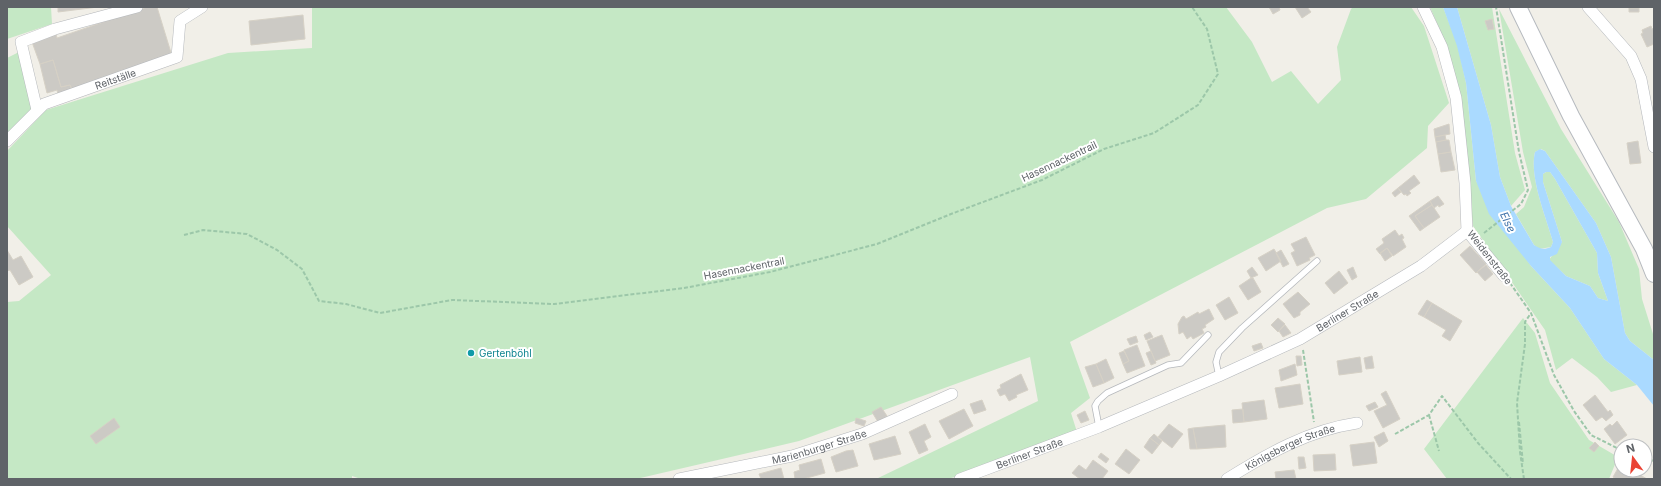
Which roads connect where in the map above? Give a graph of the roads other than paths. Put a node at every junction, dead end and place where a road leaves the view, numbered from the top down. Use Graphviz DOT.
graph roads {
  1 [pos="137,7"];
  2 [pos="202,7"];
  3 [pos="1423,7"];
  4 [pos="1588,7"];
  5 [pos="1522,11"];
  6 [pos="37,110"];
  7 [pos="7,141"];
  8 [pos="1654,147"];
  9 [pos="1467,231"];
  10 [pos="1317,261"];
  11 [pos="1654,274"];
  12 [pos="1504,276"];
  13 [pos="1208,335"];
  14 [pos="1219,376"];
  15 [pos="952,394"];
  16 [pos="1357,423"];
  17 [pos="1099,427"];
  18 [pos="679,479"];
  19 [pos="960,479"];
  20 [pos="1227,479"];
  1 -- 6 [label="street"];
  2 -- 6 [label="street, Reitställe"];
  3 -- 9 [label="street, Weidenstraße"];
  4 -- 8 [label="street"];
  5 -- 11 [label="main road"];
  6 -- 7 [label="street, Reitställe"];
  9 -- 12 [label="street, Weidenstraße"];
  9 -- 14 [label="street, Berliner Straße"];
  10 -- 14 [label="lane"];
  13 -- 17 [label="lane"];
  14 -- 17 [label="street, Berliner Straße"];
  15 -- 18 [label="street, Marienburger Straße"];
  16 -- 20 [label="street, Königsberger Straße"];
  17 -- 19 [label="street, Berliner Straße"];
}
